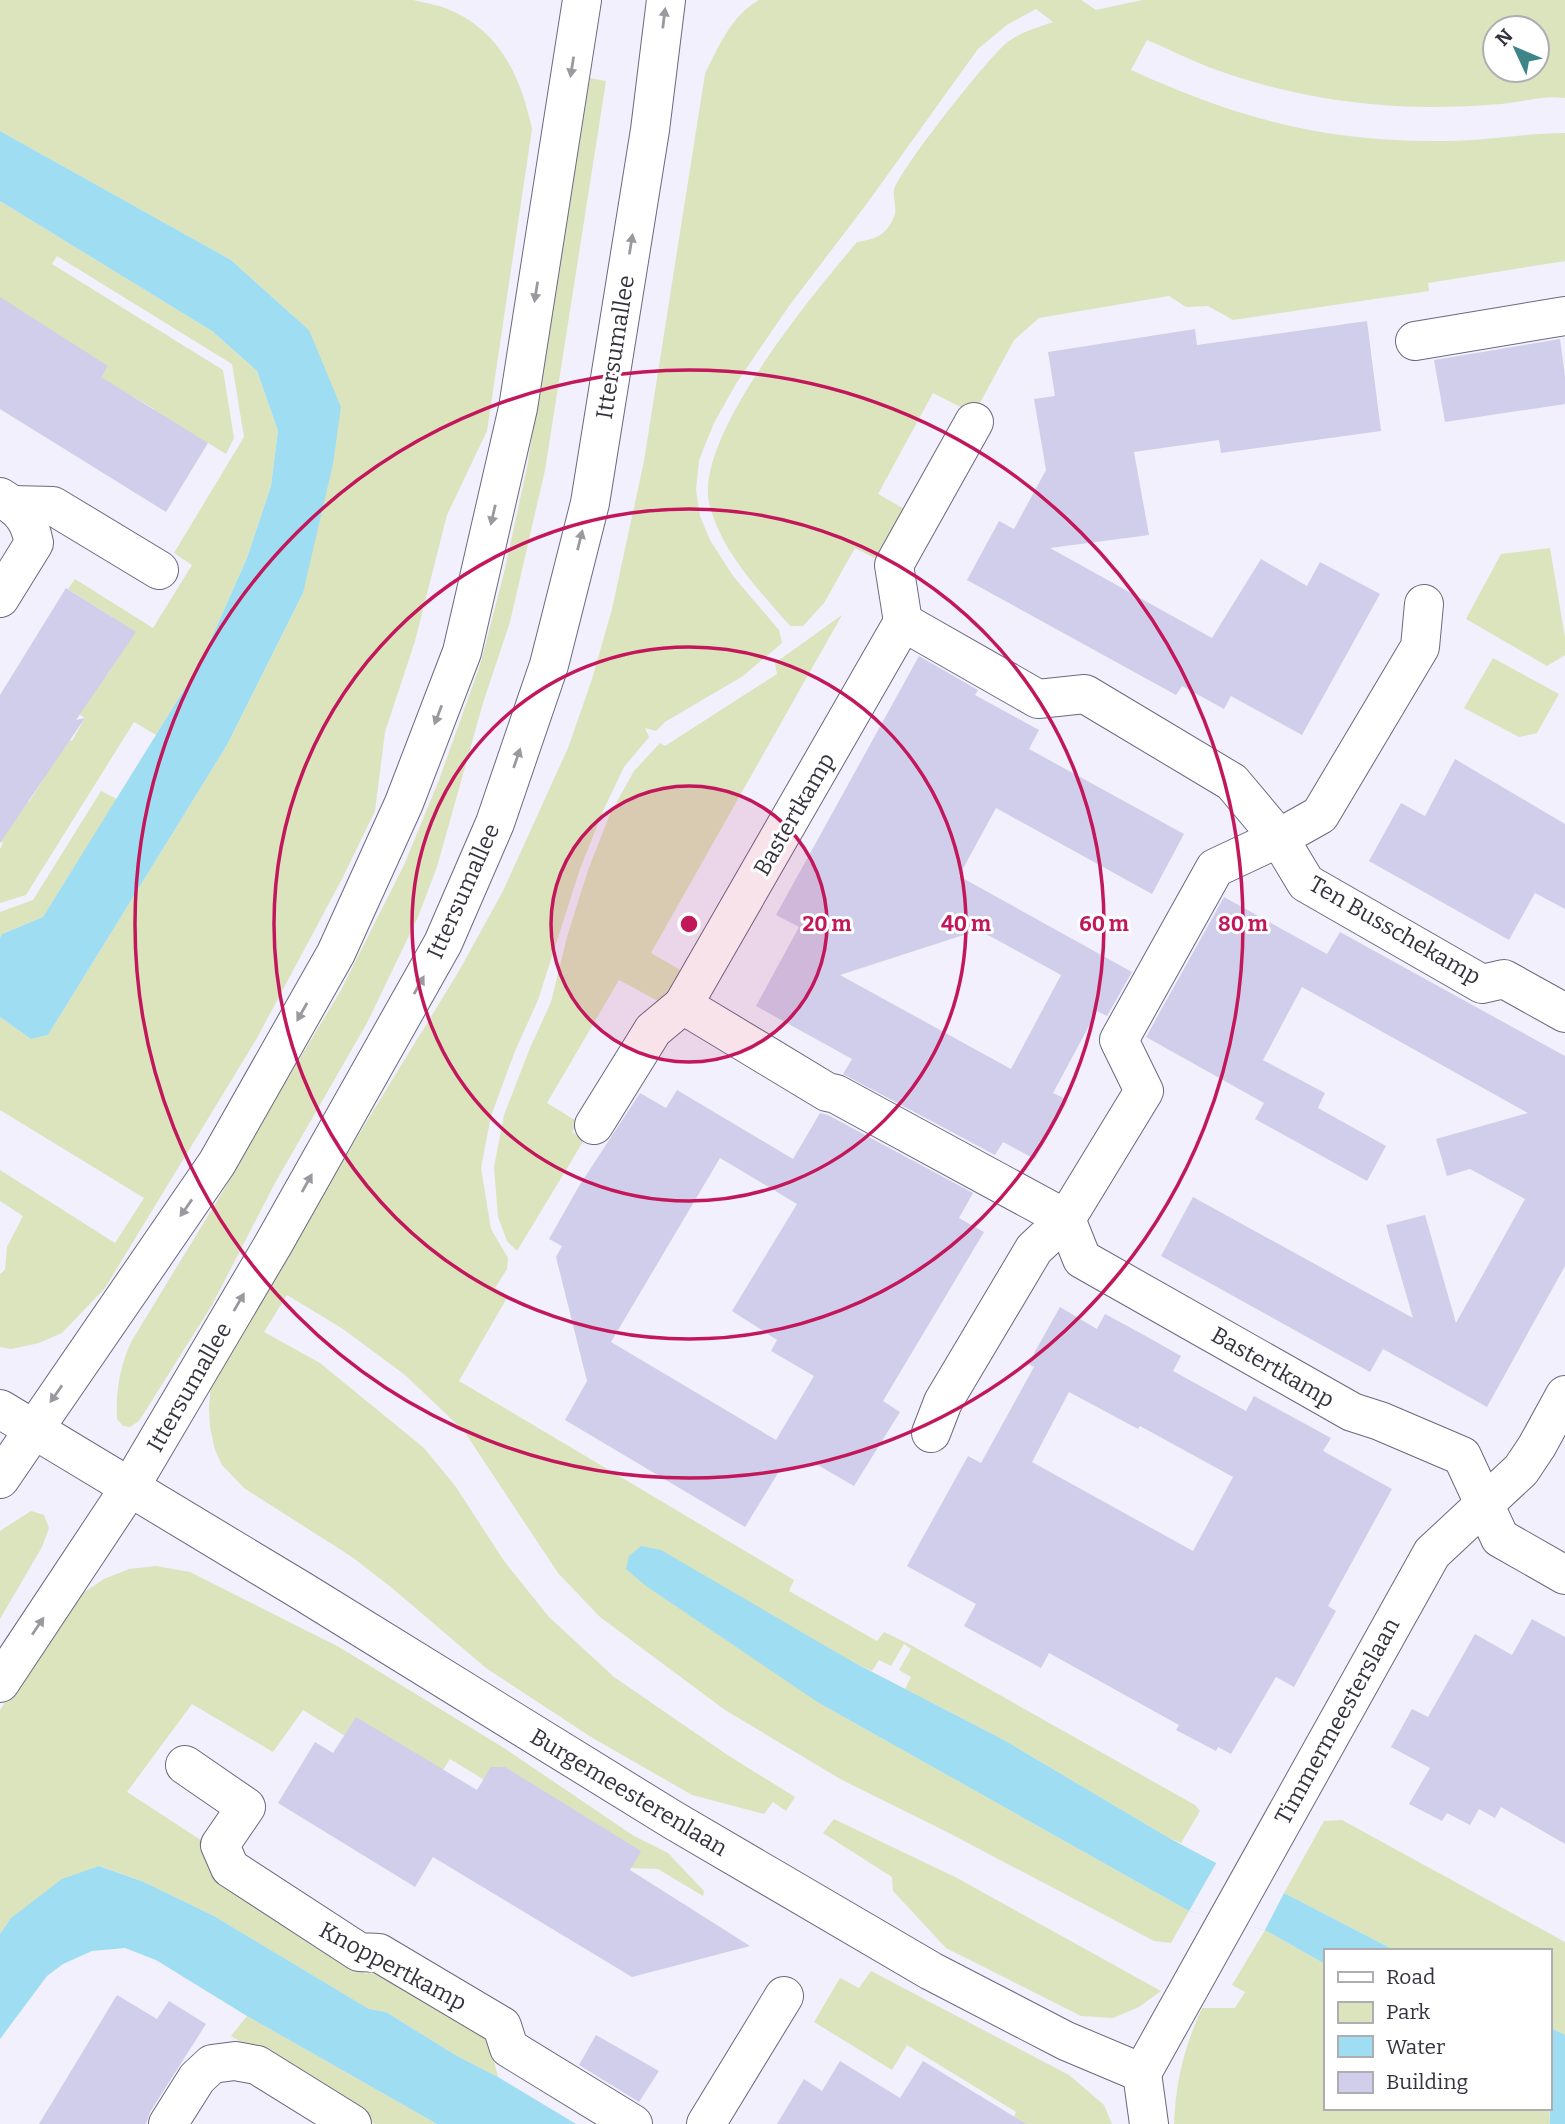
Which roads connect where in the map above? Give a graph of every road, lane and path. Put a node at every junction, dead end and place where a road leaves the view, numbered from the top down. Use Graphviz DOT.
graph roads {
  1 [pos="582,0"];
  2 [pos="666,0"];
  3 [pos="1565,316"];
  4 [pos="1415,341"];
  5 [pos="974,422"];
  6 [pos="6,501"];
  7 [pos="159,570"];
  8 [pos="0,598"];
  9 [pos="1424,604"];
  10 [pos="904,622"];
  11 [pos="1279,838"];
  12 [pos="684,1005"];
  13 [pos="1565,1013"];
  14 [pos="594,1125"];
  15 [pos="1066,1219"];
  16 [pos="1565,1395"];
  17 [pos="0,1409"];
  18 [pos="32,1429"];
  19 [pos="931,1433"];
  20 [pos="0,1479"];
  21 [pos="130,1487"];
  22 [pos="1485,1504"];
  23 [pos="1565,1575"];
  24 [pos="0,1683"];
  25 [pos="185,1765"];
  26 [pos="784,1996"];
  27 [pos="1142,2073"];
  28 [pos="168,2124"];
  29 [pos="352,2124"];
  30 [pos="634,2124"];
  31 [pos="706,2124"];
  32 [pos="1149,2124"];
  1 -- 18 [label="street, one-way"];
  21 -- 2 [label="street, Ittersumallee, one-way"];
  3 -- 4 [label="street"];
  5 -- 10 [label="street"];
  6 -- 7 [label="street"];
  6 -- 8 [label="street"];
  9 -- 11 [label="street"];
  10 -- 11 [label="street, Ten Busschekamp"];
  10 -- 12 [label="street, Bastertkamp"];
  11 -- 13 [label="street, Ten Busschekamp"];
  11 -- 15 [label="street"];
  12 -- 14 [label="street, Bastertkamp"];
  12 -- 15 [label="street"];
  15 -- 19 [label="street"];
  15 -- 22 [label="street, Bastertkamp"];
  16 -- 22 [label="street, Timmermeesterslaan"];
  17 -- 18 [label="street, Burgemeesterenlaan"];
  18 -- 20 [label="street"];
  18 -- 21 [label="street, Burgemeesterenlaan"];
  24 -- 21 [label="street, Ittersumallee, one-way"];
  21 -- 27 [label="street, Burgemeesterenlaan"];
  22 -- 23 [label="street, Bastertkamp"];
  22 -- 27 [label="street, Timmermeesterslaan"];
  25 -- 30 [label="street, Knoppertkamp"];
  26 -- 31 [label="street"];
  27 -- 32 [label="street"];
  28 -- 29 [label="street"];
}
